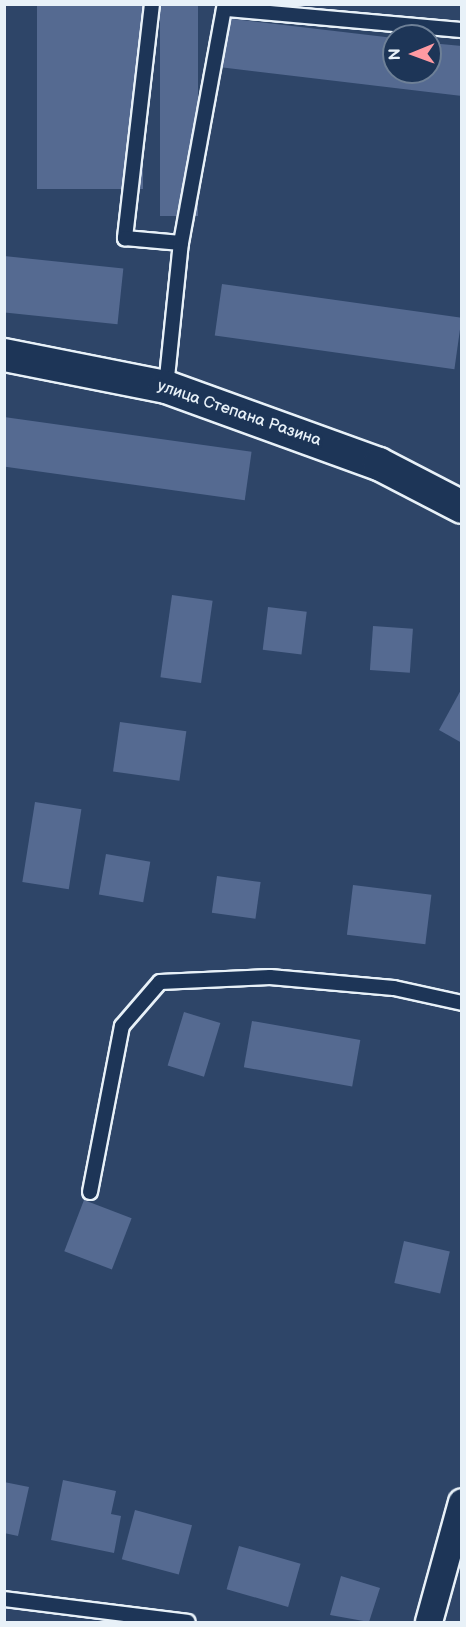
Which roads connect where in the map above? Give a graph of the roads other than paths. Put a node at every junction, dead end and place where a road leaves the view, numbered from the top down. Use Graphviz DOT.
graph roads {
  1 [pos="152,4"];
  2 [pos="226,7"];
  3 [pos="462,30"];
  4 [pos="181,243"];
  5 [pos="4,355"];
  6 [pos="166,387"];
  7 [pos="462,507"];
  8 [pos="462,1003"];
  9 [pos="90,1192"];
  10 [pos="462,1502"];
  11 [pos="4,1599"];
  12 [pos="188,1623"];
  13 [pos="429,1623"];
  1 -- 4 [label="lane"];
  2 -- 3 [label="lane"];
  2 -- 4 [label="lane"];
  4 -- 6 [label="lane"];
  5 -- 6 [label="street, улица Степана Разина"];
  6 -- 7 [label="street, улица Степана Разина"];
  8 -- 9 [label="lane"];
  10 -- 13 [label="street"];
  11 -- 12 [label="lane"];
}
